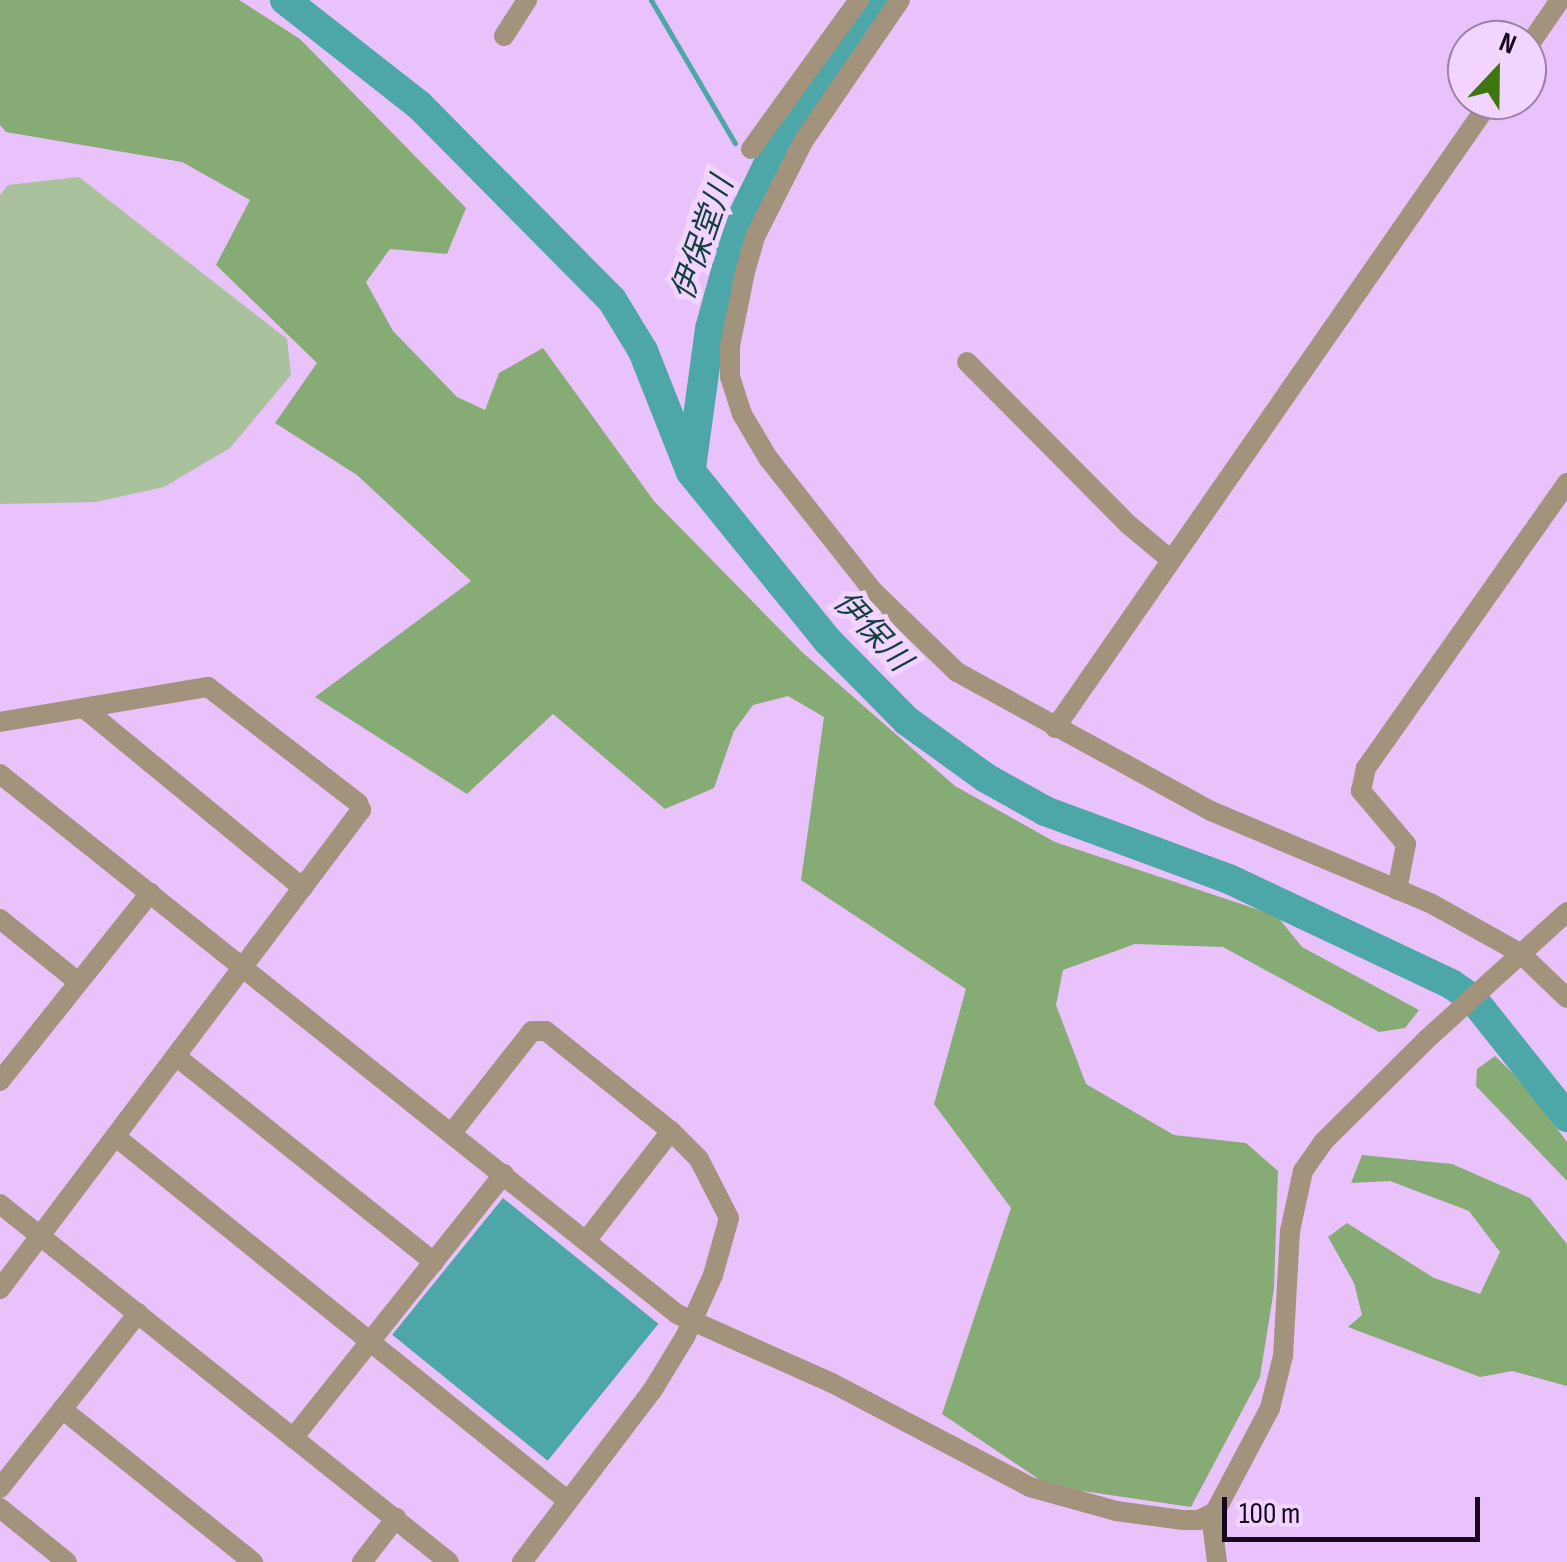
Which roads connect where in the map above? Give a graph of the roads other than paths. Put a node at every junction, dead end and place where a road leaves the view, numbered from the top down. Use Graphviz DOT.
graph roads {
  1 [pos="527,0"];
  2 [pos="859,0"];
  3 [pos="900,0"];
  4 [pos="504,36"];
  5 [pos="1477,120"];
  6 [pos="751,150"];
  7 [pos="967,362"];
  8 [pos="1567,482"];
  9 [pos="1170,560"];
  10 [pos="85,709"];
  11 [pos="0,722"];
  12 [pos="1055,728"];
  13 [pos="0,774"];
  14 [pos="303,888"];
  15 [pos="1397,890"];
  16 [pos="150,893"];
  17 [pos="1567,912"];
  18 [pos="0,919"];
  19 [pos="1515,958"];
  20 [pos="243,968"];
  21 [pos="78,982"];
  22 [pos="1567,998"];
  23 [pos="177,1057"];
  24 [pos="4,1068"];
  25 [pos="671,1131"];
  26 [pos="451,1134"];
  27 [pos="116,1137"];
  28 [pos="504,1174"];
  29 [pos="0,1204"];
  30 [pos="42,1236"];
  31 [pos="586,1241"];
  32 [pos="434,1262"];
  33 [pos="0,1289"];
  34 [pos="138,1313"];
  35 [pos="693,1321"];
  36 [pos="370,1342"];
  37 [pos="62,1409"];
  38 [pos="293,1438"];
  39 [pos="0,1488"];
  40 [pos="568,1500"];
  41 [pos="0,1508"];
  42 [pos="1211,1515"];
  43 [pos="396,1518"];
  44 [pos="68,1562"];
  45 [pos="253,1562"];
  46 [pos="362,1562"];
  47 [pos="449,1562"];
  48 [pos="522,1562"];
  49 [pos="1218,1562"];
  1 -- 4 [label="street"];
  2 -- 6 [label="street"];
  3 -- 12 [label="street"];
  5 -- 9 [label="street"];
  7 -- 9 [label="street"];
  8 -- 15 [label="street"];
  9 -- 12 [label="street"];
  10 -- 11 [label="street"];
  10 -- 14 [label="street"];
  10 -- 14 [label="street"];
  12 -- 15 [label="street"];
  13 -- 16 [label="street"];
  14 -- 20 [label="street"];
  15 -- 19 [label="street"];
  16 -- 20 [label="street"];
  16 -- 21 [label="street"];
  17 -- 19 [label="street"];
  18 -- 21 [label="street"];
  19 -- 22 [label="street"];
  19 -- 42 [label="street"];
  20 -- 23 [label="street"];
  20 -- 26 [label="street"];
  21 -- 24 [label="street"];
  23 -- 27 [label="street"];
  23 -- 32 [label="street"];
  25 -- 26 [label="street"];
  25 -- 31 [label="street"];
  25 -- 35 [label="street"];
  26 -- 28 [label="street"];
  27 -- 30 [label="street"];
  27 -- 36 [label="street"];
  28 -- 31 [label="street"];
  28 -- 32 [label="street"];
  29 -- 30 [label="street"];
  30 -- 33 [label="street"];
  30 -- 34 [label="street"];
  31 -- 35 [label="street"];
  32 -- 36 [label="street"];
  34 -- 37 [label="street"];
  34 -- 38 [label="street"];
  35 -- 40 [label="street"];
  35 -- 42 [label="street"];
  36 -- 38 [label="street"];
  36 -- 40 [label="street"];
  37 -- 39 [label="street"];
  37 -- 45 [label="street"];
  38 -- 43 [label="street"];
  40 -- 48 [label="street"];
  41 -- 44 [label="street"];
  42 -- 49 [label="street"];
  43 -- 46 [label="street"];
  43 -- 47 [label="street"];
}
